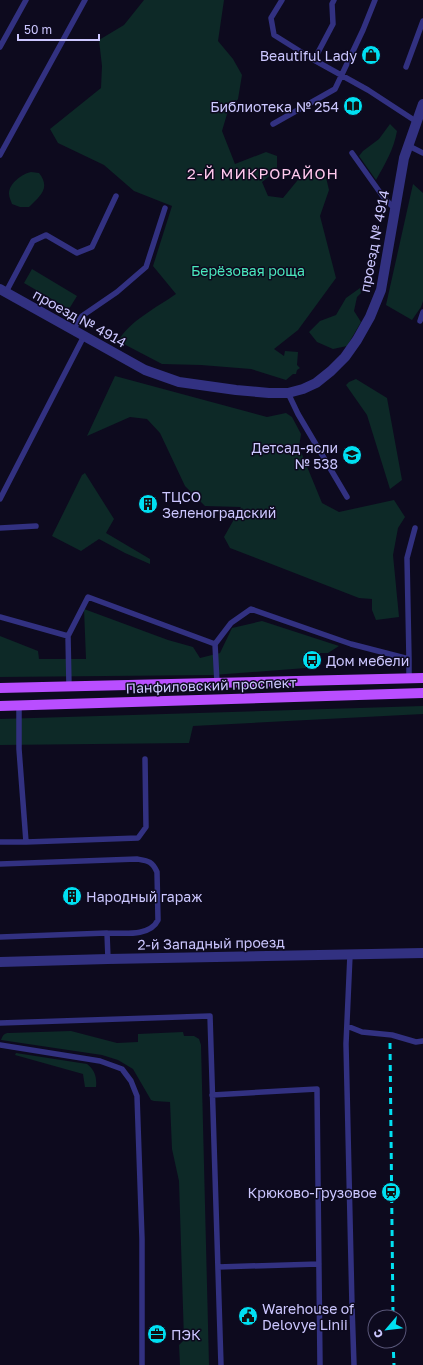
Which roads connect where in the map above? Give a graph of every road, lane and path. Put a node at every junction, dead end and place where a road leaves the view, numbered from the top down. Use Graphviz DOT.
graph roads {
  1 [pos="26,0"];
  2 [pos="85,0"];
  3 [pos="282,0"];
  4 [pos="334,0"];
  5 [pos="375,0"];
  6 [pos="423,20"];
  7 [pos="0,47"];
  8 [pos="314,60"];
  9 [pos="406,67"];
  10 [pos="341,75"];
  11 [pos="423,104"];
  12 [pos="416,122"];
  13 [pos="273,124"];
  14 [pos="409,146"];
  15 [pos="352,153"];
  16 [pos="423,153"];
  17 [pos="0,155"];
  18 [pos="116,196"];
  19 [pos="165,208"];
  20 [pos="395,209"];
  21 [pos="3,290"];
  22 [pos="423,312"];
  23 [pos="420,321"];
  24 [pos="73,330"];
  25 [pos="84,336"];
  26 [pos="288,393"];
  27 [pos="347,497"];
  28 [pos="0,499"];
  29 [pos="36,526"];
  30 [pos="0,528"];
  31 [pos="415,528"];
  32 [pos="0,617"];
  33 [pos="68,636"];
  34 [pos="216,644"];
  35 [pos="409,659"];
  36 [pos="409,678"];
  37 [pos="423,678"];
  38 [pos="217,683"];
  39 [pos="69,686"];
  40 [pos="0,688"];
  41 [pos="423,692"];
  42 [pos="0,706"];
  43 [pos="19,706"];
  44 [pos="145,759"];
  45 [pos="0,842"];
  46 [pos="26,842"];
  47 [pos="0,864"];
  48 [pos="108,933"];
  49 [pos="0,937"];
  50 [pos="423,953"];
  51 [pos="350,955"];
  52 [pos="108,959"];
  53 [pos="0,962"];
  54 [pos="0,1023"];
  55 [pos="347,1026"];
  56 [pos="423,1041"];
  57 [pos="0,1045"];
  58 [pos="212,1095"];
  59 [pos="319,1264"];
  60 [pos="218,1267"];
  61 [pos="142,1365"];
  62 [pos="221,1365"];
  63 [pos="320,1365"];
  64 [pos="354,1365"];
  1 -- 7 [label="lane"];
  2 -- 17 [label="lane"];
  3 -- 8 [label="lane"];
  4 -- 8 [label="lane"];
  5 -- 10 [label="lane"];
  6 -- 9 [label="lane"];
  8 -- 10 [label="lane"];
  10 -- 12 [label="lane"];
  10 -- 13 [label="lane"];
  11 -- 12 [label="street, проезд № 4914"];
  12 -- 14 [label="street, проезд № 4914"];
  14 -- 16 [label="lane"];
  14 -- 20 [label="street, проезд № 4914"];
  15 -- 20 [label="lane"];
  18 -- 21 [label="lane"];
  19 -- 24 [label="lane"];
  20 -- 26 [label="street, проезд № 4914"];
  21 -- 24 [label="street, проезд № 4914"];
  22 -- 23 [label="lane"];
  24 -- 25 [label="street, проезд № 4914"];
  25 -- 26 [label="street, проезд № 4914"];
  25 -- 28 [label="lane"];
  26 -- 27 [label="lane"];
  29 -- 30 [label="lane"];
  31 -- 35 [label="lane"];
  32 -- 33 [label="lane"];
  33 -- 34 [label="lane"];
  33 -- 39 [label="lane"];
  34 -- 35 [label="lane"];
  34 -- 38 [label="lane"];
  35 -- 36 [label="lane"];
  36 -- 37 [label="main road, Панфиловский проспект"];
  36 -- 38 [label="main road, Панфиловский проспект"];
  38 -- 39 [label="main road, Панфиловский проспект"];
  39 -- 40 [label="main road, Панфиловский проспект"];
  41 -- 43 [label="main road, Панфиловский проспект"];
  42 -- 43 [label="main road, Панфиловский проспект"];
  43 -- 46 [label="lane"];
  44 -- 46 [label="lane"];
  45 -- 46 [label="lane"];
  47 -- 48 [label="lane"];
  48 -- 49 [label="lane"];
  48 -- 52 [label="lane"];
  50 -- 51 [label="street, 2-й Западный проезд"];
  51 -- 52 [label="street, 2-й Западный проезд"];
  51 -- 55 [label="lane"];
  52 -- 53 [label="street, 2-й Западный проезд"];
  54 -- 58 [label="lane"];
  55 -- 56 [label="lane"];
  55 -- 64 [label="lane"];
  57 -- 61 [label="lane"];
  58 -- 59 [label="lane"];
  58 -- 60 [label="lane"];
  59 -- 60 [label="lane"];
  59 -- 63 [label="lane"];
  60 -- 62 [label="lane"];
}
